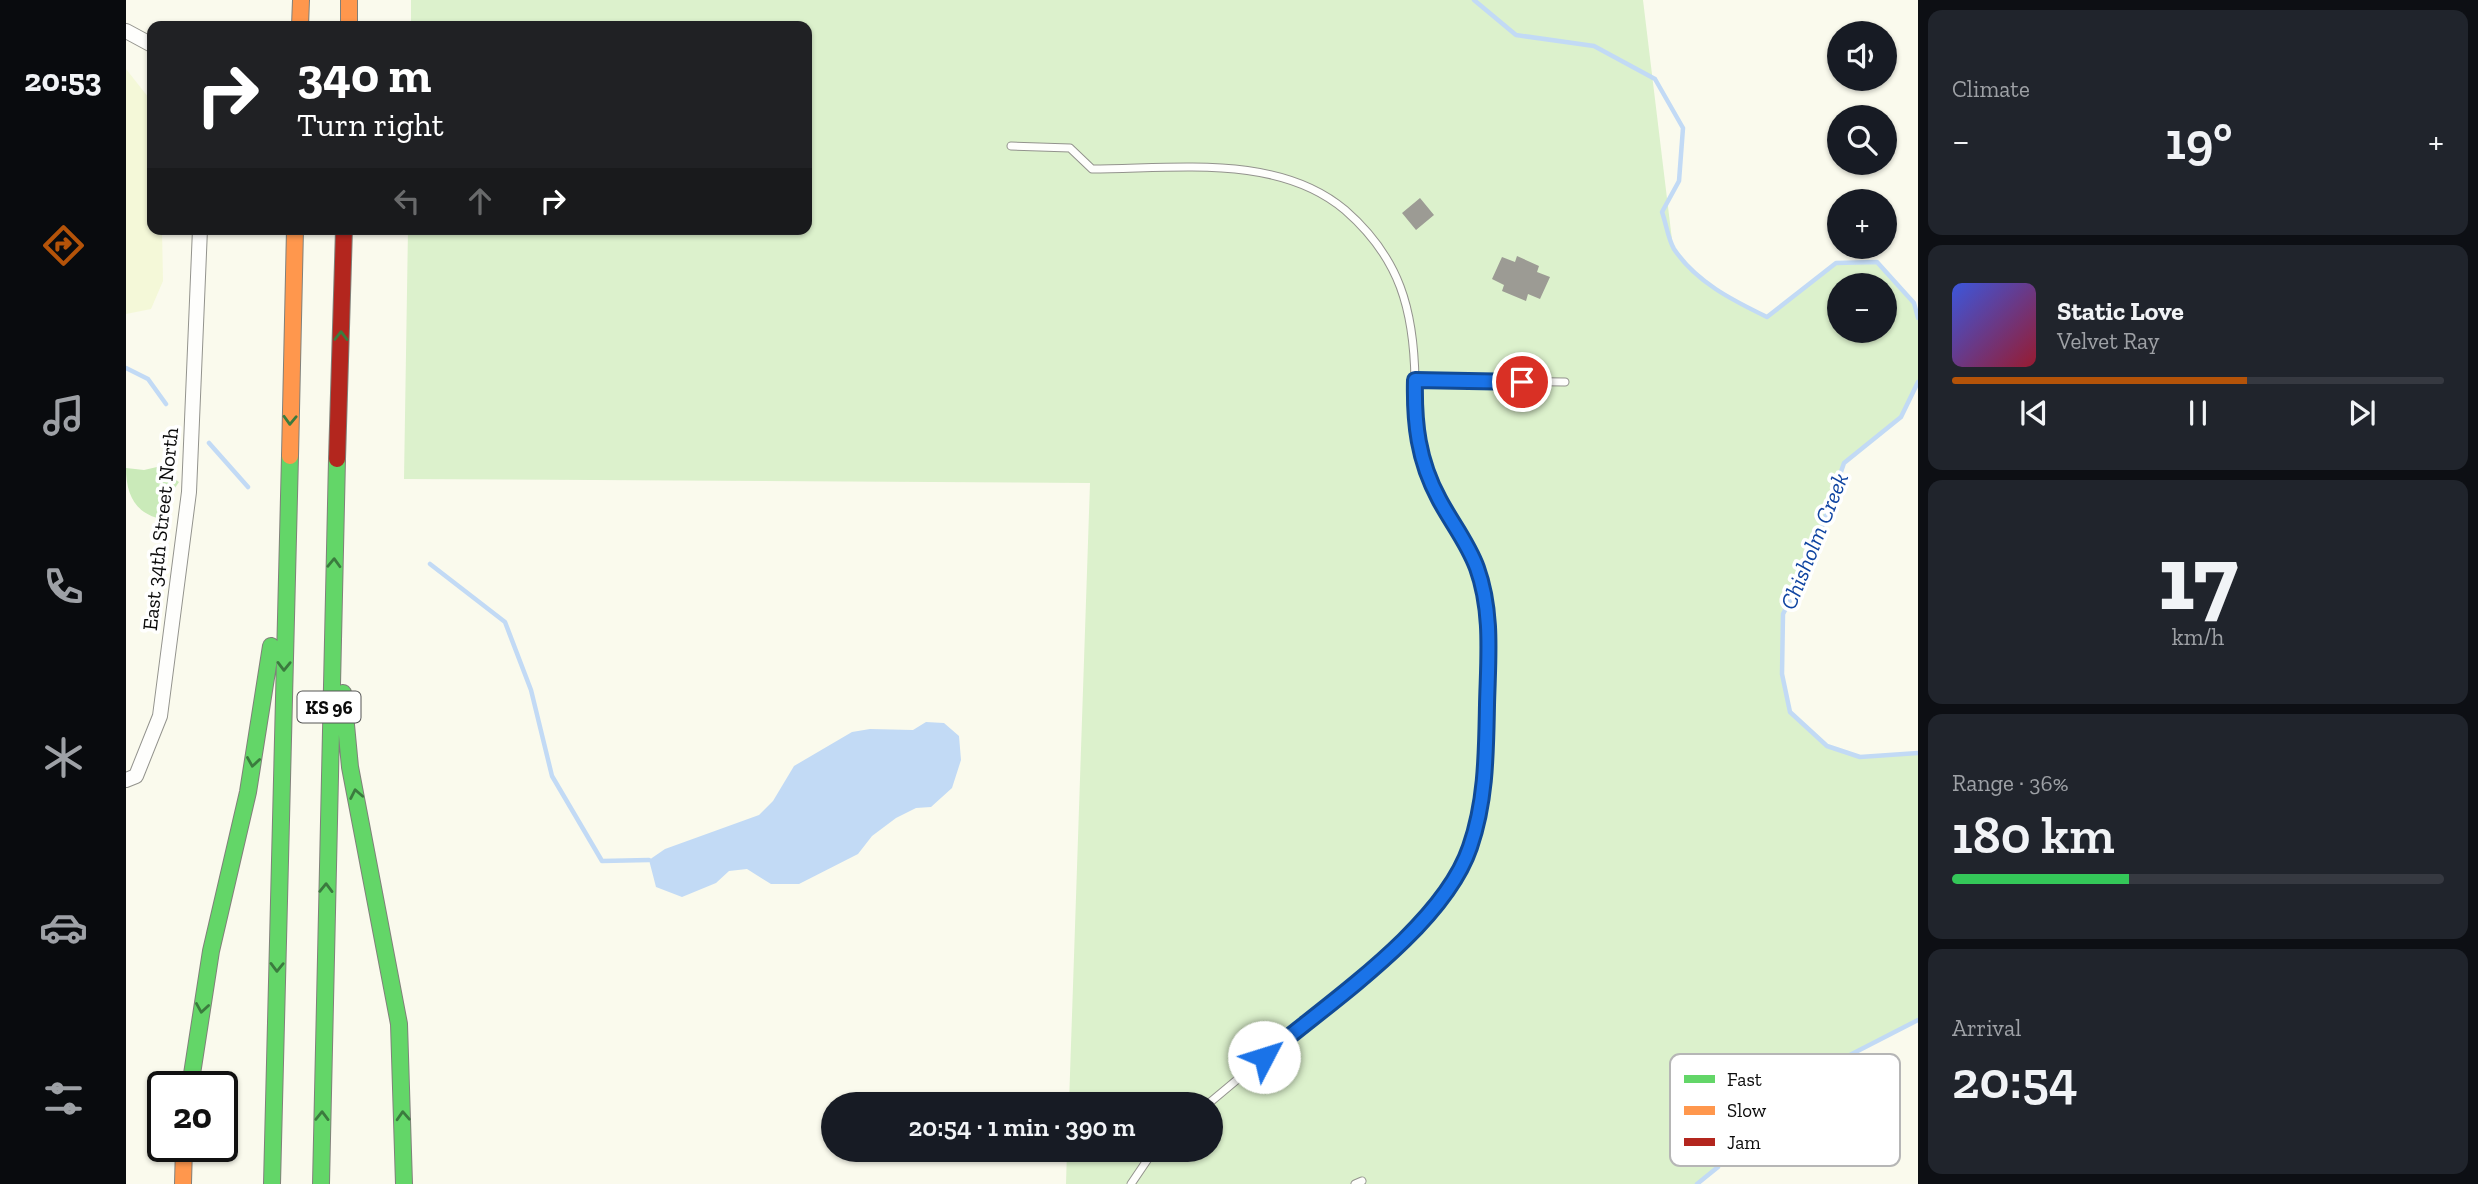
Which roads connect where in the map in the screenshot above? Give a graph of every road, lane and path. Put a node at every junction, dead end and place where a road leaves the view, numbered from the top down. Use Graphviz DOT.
graph roads {
  1 [pos="301,0"];
  2 [pos="349,0"];
  3 [pos="300,21"];
  4 [pos="349,21"];
  5 [pos="126,31"];
  6 [pos="147,43"];
  7 [pos="1011,146"];
  8 [pos="200,235"];
  9 [pos="295,235"];
  10 [pos="344,235"];
  11 [pos="1415,380"];
  12 [pos="1566,382"];
  13 [pos="286,549"];
  14 [pos="333,593"];
  15 [pos="126,780"];
  16 [pos="192,1071"];
  17 [pos="1222,1092"];
  18 [pos="184,1162"];
  19 [pos="1146,1162"];
  20 [pos="183,1184"];
  21 [pos="272,1184"];
  22 [pos="321,1184"];
  23 [pos="404,1184"];
  24 [pos="1131,1184"];
  1 -- 3 [label="highway"];
  2 -- 4 [label="highway"];
  5 -- 6 [label="street"];
  7 -- 11 [label="lane"];
  8 -- 15 [label="street, East 34th Street North"];
  9 -- 13 [label="highway, KS 96, one-way"];
  14 -- 10 [label="highway, KS 96, one-way"];
  11 -- 12 [label="lane"];
  11 -- 17 [label="lane"];
  13 -- 16 [label="highway, one-way"];
  13 -- 21 [label="highway, KS 96, one-way"];
  22 -- 14 [label="highway, KS 96, one-way"];
  23 -- 14 [label="highway, one-way"];
  18 -- 20 [label="highway"];
  19 -- 24 [label="lane"];
}
